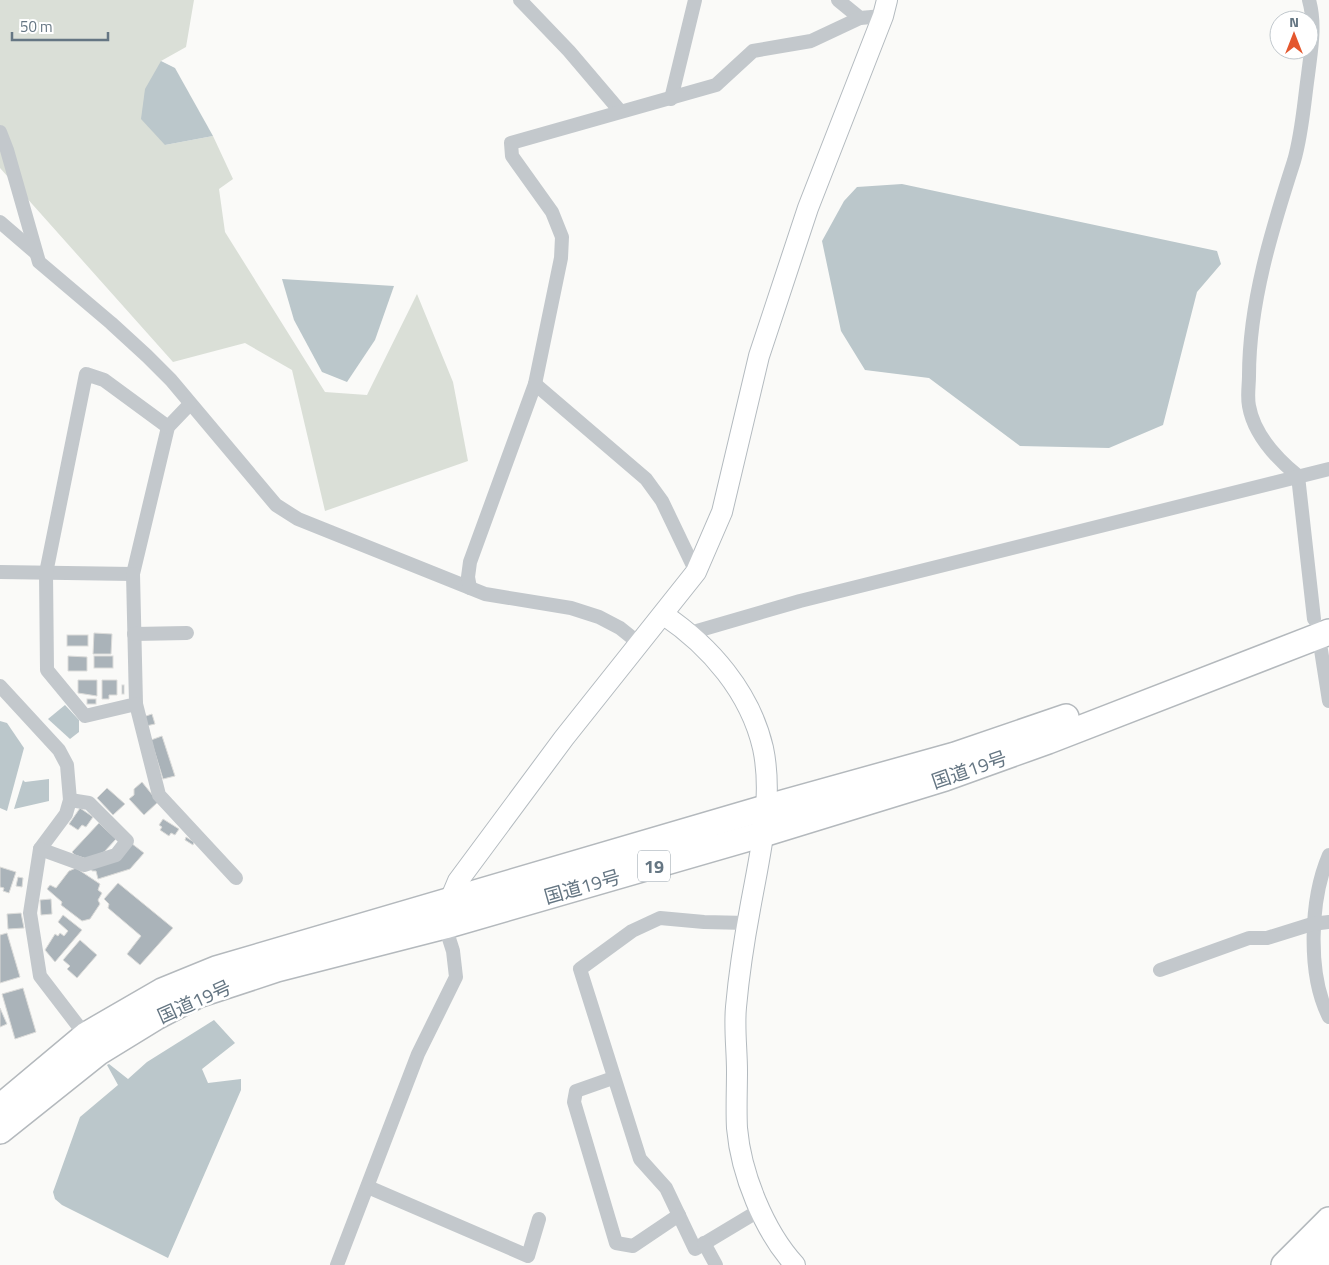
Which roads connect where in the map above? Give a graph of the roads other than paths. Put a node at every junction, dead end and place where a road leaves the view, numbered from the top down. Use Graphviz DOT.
graph roads {
  1 [pos="520,0"];
  2 [pos="696,0"];
  3 [pos="838,0"];
  4 [pos="1309,0"];
  5 [pos="885,8"];
  6 [pos="860,18"];
  7 [pos="671,99"];
  8 [pos="620,110"];
  9 [pos="0,132"];
  10 [pos="0,222"];
  11 [pos="36,253"];
  12 [pos="536,384"];
  13 [pos="190,404"];
  14 [pos="168,427"];
  15 [pos="1329,469"];
  16 [pos="1298,476"];
  17 [pos="0,572"];
  18 [pos="696,572"];
  19 [pos="46,573"];
  20 [pos="133,574"];
  21 [pos="470,588"];
  22 [pos="664,615"];
  23 [pos="1321,626"];
  24 [pos="186,633"];
  25 [pos="690,633"];
  26 [pos="134,634"];
  27 [pos="640,644"];
  28 [pos="0,686"];
  29 [pos="1329,700"];
  30 [pos="136,704"];
  31 [pos="70,800"];
  32 [pos="765,808"];
  33 [pos="763,834"];
  34 [pos="40,849"];
  35 [pos="1329,855"];
  36 [pos="236,878"];
  37 [pos="450,900"];
  38 [pos="1329,922"];
  39 [pos="747,923"];
  40 [pos="1312,924"];
  41 [pos="445,926"];
  42 [pos="1160,970"];
  43 [pos="1329,1017"];
  44 [pos="92,1043"];
  45 [pos="613,1078"];
  46 [pos="0,1107"];
  47 [pos="0,1131"];
  48 [pos="368,1187"];
  49 [pos="760,1210"];
  50 [pos="679,1215"];
  51 [pos="539,1219"];
  52 [pos="1329,1220"];
  53 [pos="704,1243"];
  54 [pos="1329,1247"];
  55 [pos="337,1265"];
  56 [pos="716,1265"];
  57 [pos="795,1265"];
  58 [pos="1284,1265"];
  59 [pos="1311,1265"];
  1 -- 8 [label="street"];
  2 -- 7 [label="street"];
  3 -- 6 [label="street"];
  4 -- 16 [label="street"];
  5 -- 6 [label="street"];
  5 -- 18 [label="street"];
  6 -- 7 [label="street"];
  7 -- 8 [label="street"];
  8 -- 12 [label="street"];
  9 -- 11 [label="street"];
  10 -- 11 [label="street"];
  11 -- 13 [label="street"];
  12 -- 18 [label="street"];
  12 -- 21 [label="street"];
  13 -- 14 [label="street"];
  13 -- 21 [label="street"];
  14 -- 19 [label="street"];
  14 -- 20 [label="street"];
  15 -- 16 [label="street"];
  16 -- 23 [label="street"];
  16 -- 25 [label="street"];
  17 -- 19 [label="street"];
  18 -- 22 [label="street"];
  19 -- 20 [label="street"];
  19 -- 30 [label="street"];
  20 -- 26 [label="street"];
  21 -- 27 [label="street"];
  22 -- 25 [label="street"];
  22 -- 27 [label="street"];
  23 -- 29 [label="street"];
  23 -- 32 [label="highway, 国道19号 / 19"];
  23 -- 33 [label="highway, 国道19号 / 19"];
  24 -- 26 [label="street"];
  25 -- 32 [label="street"];
  26 -- 30 [label="street"];
  27 -- 37 [label="street"];
  28 -- 31 [label="street"];
  30 -- 36 [label="street"];
  31 -- 34 [label="street"];
  31 -- 34 [label="street"];
  32 -- 33 [label="street"];
  32 -- 37 [label="highway, 国道19号 / 19"];
  33 -- 39 [label="street"];
  33 -- 41 [label="highway, 国道19号 / 19"];
  34 -- 44 [label="street"];
  35 -- 40 [label="street"];
  37 -- 44 [label="highway, 国道19号 / 19"];
  38 -- 40 [label="street"];
  39 -- 45 [label="street"];
  39 -- 49 [label="street"];
  40 -- 42 [label="street"];
  40 -- 43 [label="street"];
  41 -- 44 [label="highway, 国道19号 / 19"];
  41 -- 48 [label="street"];
  44 -- 46 [label="highway, 国道19号 / 19"];
  44 -- 47 [label="highway, 国道19号 / 19"];
  45 -- 50 [label="street"];
  45 -- 50 [label="street"];
  48 -- 51 [label="street"];
  48 -- 55 [label="street"];
  49 -- 53 [label="street"];
  49 -- 57 [label="street"];
  50 -- 53 [label="street"];
  52 -- 58 [label="highway"];
  53 -- 56 [label="street"];
  54 -- 59 [label="highway"];
}
